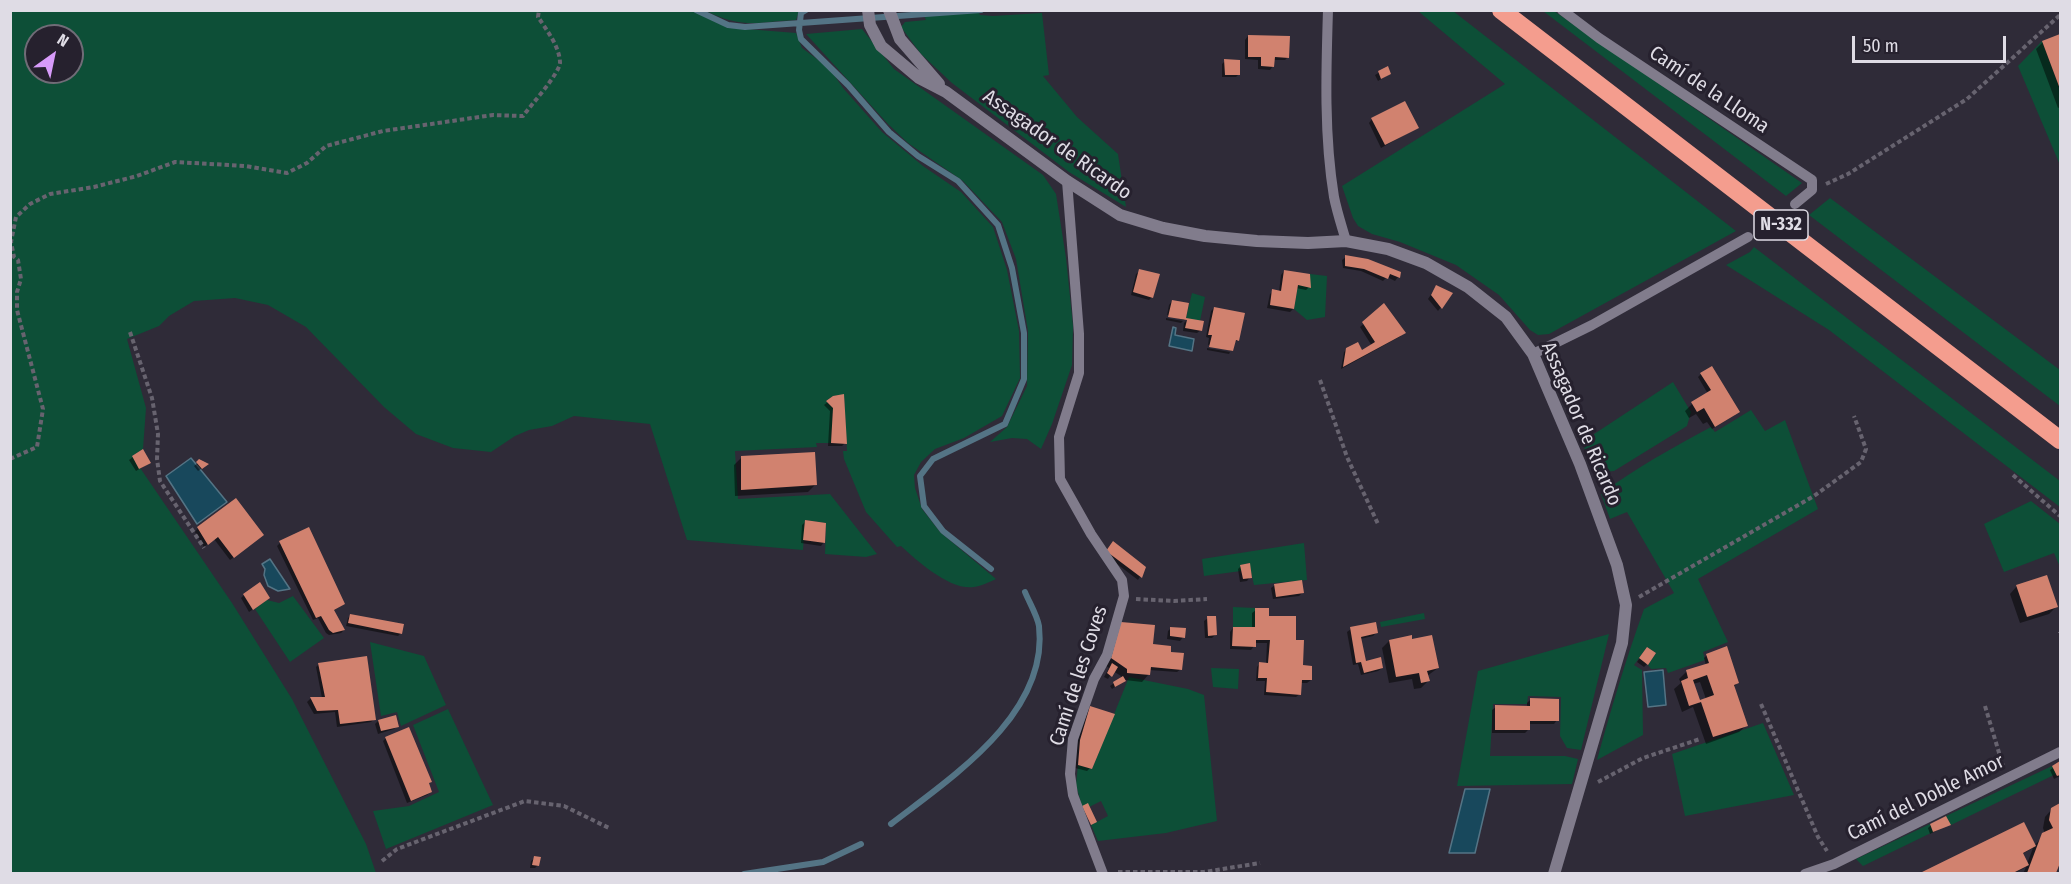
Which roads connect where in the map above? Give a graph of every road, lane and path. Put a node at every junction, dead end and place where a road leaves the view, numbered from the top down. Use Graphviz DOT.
graph roads {
  1 [pos="539,10"];
  2 [pos="868,10"];
  3 [pos="889,10"];
  4 [pos="1328,10"];
  5 [pos="1501,10"];
  6 [pos="1562,10"];
  7 [pos="2061,15"];
  8 [pos="946,92"];
  9 [pos="1067,181"];
  10 [pos="1812,190"];
  11 [pos="1795,204"];
  12 [pos="1748,237"];
  13 [pos="1346,242"];
  14 [pos="130,332"];
  15 [pos="1533,354"];
  16 [pos="1320,380"];
  17 [pos="1854,416"];
  18 [pos="2061,441"];
  19 [pos="10,459"];
  20 [pos="2013,475"];
  21 [pos="2061,516"];
  22 [pos="1378,524"];
  23 [pos="204,548"];
  24 [pos="1124,596"];
  25 [pos="1207,600"];
  26 [pos="1626,604"];
  27 [pos="1761,704"];
  28 [pos="1985,706"];
  29 [pos="1700,739"];
  30 [pos="2061,752"];
  31 [pos="2008,778"];
  32 [pos="1580,787"];
  33 [pos="609,828"];
  34 [pos="382,861"];
  35 [pos="1260,863"];
  36 [pos="1836,868"];
  37 [pos="1107,873"];
  38 [pos="1554,873"];
  39 [pos="1805,873"];
  1 -- 19 [label="path"];
  2 -- 8 [label="street, Assagador de Ricardo"];
  3 -- 8 [label="street, Assagador de Ricardo"];
  4 -- 13 [label="lane"];
  5 -- 18 [label="highway, N-332"];
  6 -- 10 [label="lane, Camí de la Lloma"];
  7 -- 10 [label="path"];
  8 -- 9 [label="street, Assagador de Ricardo"];
  9 -- 13 [label="street, Assagador de Ricardo"];
  9 -- 24 [label="lane, Camí de les Coves"];
  10 -- 11 [label="lane"];
  12 -- 15 [label="lane"];
  13 -- 15 [label="street, Assagador de Ricardo"];
  14 -- 23 [label="path"];
  15 -- 26 [label="street, Assagador de Ricardo"];
  16 -- 22 [label="path"];
  17 -- 26 [label="path"];
  20 -- 21 [label="path"];
  24 -- 25 [label="path"];
  24 -- 37 [label="lane, Camí de les Coves"];
  26 -- 32 [label="street, Assagador de Ricardo"];
  27 -- 36 [label="path"];
  28 -- 31 [label="path"];
  29 -- 32 [label="path"];
  30 -- 31 [label="lane, Camí del Doble Amor"];
  31 -- 36 [label="lane, Camí del Doble Amor"];
  32 -- 38 [label="street, Assagador de Ricardo"];
  33 -- 34 [label="path"];
  35 -- 37 [label="path"];
  36 -- 39 [label="lane, Camí del Doble Amor"];
}
